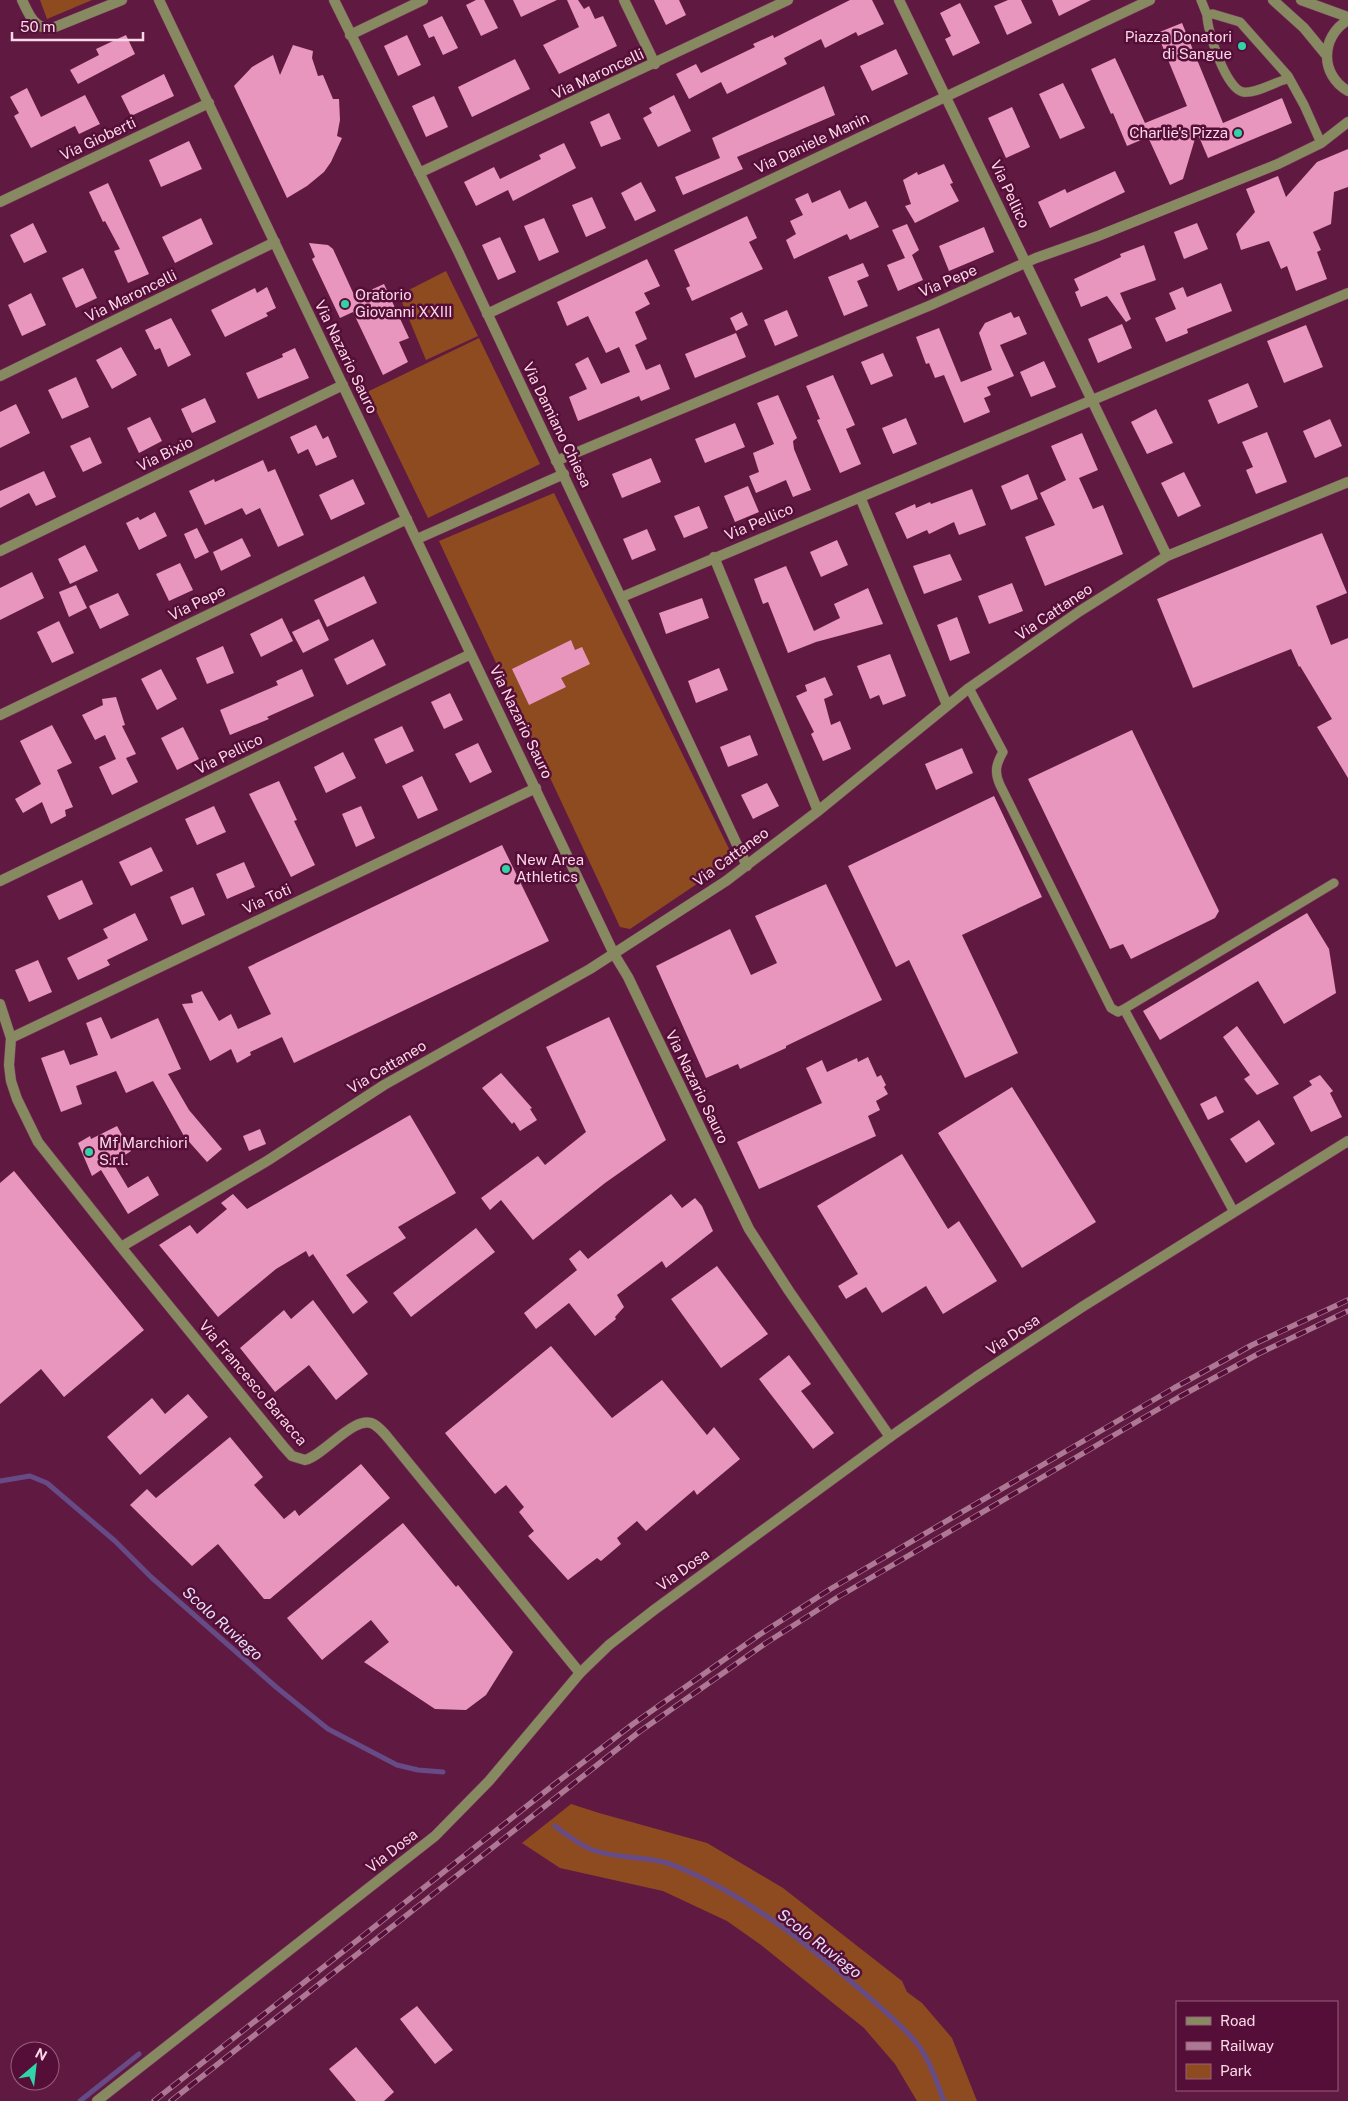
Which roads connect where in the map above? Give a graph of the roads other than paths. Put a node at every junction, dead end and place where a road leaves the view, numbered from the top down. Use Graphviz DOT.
graph roads {
  1 [pos="22,0"];
  2 [pos="122,0"];
  3 [pos="159,0"];
  4 [pos="334,0"];
  5 [pos="423,0"];
  6 [pos="624,0"];
  7 [pos="788,0"];
  8 [pos="899,0"];
  9 [pos="1150,0"];
  10 [pos="1201,0"];
  11 [pos="1273,0"];
  12 [pos="1301,0"];
  13 [pos="1207,15"];
  14 [pos="1348,19"];
  15 [pos="350,35"];
  16 [pos="1326,56"];
  17 [pos="654,64"];
  18 [pos="1288,76"];
  19 [pos="1348,92"];
  20 [pos="946,96"];
  21 [pos="209,103"];
  22 [pos="1348,122"];
  23 [pos="1321,143"];
  24 [pos="419,173"];
  25 [pos="0,202"];
  26 [pos="275,242"];
  27 [pos="1026,263"];
  28 [pos="1348,293"];
  29 [pos="487,314"];
  30 [pos="0,376"];
  31 [pos="343,385"];
  32 [pos="1093,400"];
  33 [pos="556,461"];
  34 [pos="564,474"];
  35 [pos="1348,482"];
  36 [pos="860,497"];
  37 [pos="408,519"];
  38 [pos="417,539"];
  39 [pos="0,551"];
  40 [pos="1167,556"];
  41 [pos="714,557"];
  42 [pos="622,597"];
  43 [pos="471,654"];
  44 [pos="969,688"];
  45 [pos="947,705"];
  46 [pos="0,715"];
  47 [pos="536,788"];
  48 [pos="818,811"];
  49 [pos="747,866"];
  50 [pos="0,881"];
  51 [pos="1334,883"];
  52 [pos="614,954"];
  53 [pos="0,1004"];
  54 [pos="1124,1009"];
  55 [pos="11,1038"];
  56 [pos="1348,1142"];
  57 [pos="1234,1212"];
  58 [pos="121,1247"];
  59 [pos="890,1437"];
  60 [pos="580,1673"];
  61 [pos="97,2101"];
  1 -- 2 [label="street"];
  3 -- 21 [label="street, Via Nazario Sauro"];
  4 -- 15 [label="street, Via Damiano Chiesa"];
  5 -- 15 [label="street"];
  6 -- 17 [label="street"];
  7 -- 17 [label="street, Via Maroncelli"];
  8 -- 20 [label="street, Via Pellico"];
  9 -- 20 [label="street, Via Daniele Manin"];
  10 -- 13 [label="lane"];
  11 -- 16 [label="street"];
  12 -- 14 [label="street"];
  13 -- 18 [label="lane"];
  13 -- 18 [label="lane"];
  14 -- 16 [label="street"];
  15 -- 24 [label="street, Via Damiano Chiesa"];
  16 -- 19 [label="street"];
  17 -- 24 [label="street, Via Maroncelli"];
  18 -- 23 [label="lane"];
  20 -- 27 [label="street, Via Pellico"];
  20 -- 29 [label="street, Via Daniele Manin"];
  21 -- 25 [label="street, Via Gioberti"];
  21 -- 26 [label="street, Via Nazario Sauro"];
  22 -- 23 [label="street, Via Pepe"];
  23 -- 27 [label="street, Via Pepe"];
  24 -- 29 [label="street, Via Damiano Chiesa"];
  26 -- 30 [label="street, Via Maroncelli"];
  26 -- 31 [label="street, Via Nazario Sauro"];
  27 -- 32 [label="street, Via Pellico"];
  27 -- 33 [label="street, Via Pepe"];
  28 -- 32 [label="street, Via Pellico"];
  29 -- 33 [label="street, Via Damiano Chiesa"];
  31 -- 37 [label="street, Via Nazario Sauro"];
  31 -- 39 [label="street, Via Bixio"];
  32 -- 36 [label="street, Via Pellico"];
  32 -- 40 [label="street, Via Pellico"];
  33 -- 34 [label="street, Via Damiano Chiesa"];
  34 -- 38 [label="street"];
  34 -- 42 [label="street, Via Damiano Chiesa"];
  35 -- 40 [label="street, Via Cattaneo"];
  36 -- 41 [label="street, Via Pellico"];
  36 -- 45 [label="street"];
  37 -- 38 [label="street, Via Nazario Sauro"];
  37 -- 46 [label="street, Via Pepe"];
  38 -- 43 [label="street, Via Nazario Sauro"];
  40 -- 44 [label="street, Via Cattaneo"];
  41 -- 42 [label="street, Via Pellico"];
  41 -- 48 [label="street, Via Pellico"];
  42 -- 49 [label="street, Via Damiano Chiesa"];
  43 -- 47 [label="street, Via Nazario Sauro"];
  43 -- 50 [label="street, Via Pellico"];
  44 -- 45 [label="street, Via Cattaneo"];
  44 -- 54 [label="lane"];
  45 -- 48 [label="street, Via Cattaneo"];
  47 -- 52 [label="street, Via Nazario Sauro"];
  47 -- 55 [label="street, Via Toti"];
  48 -- 49 [label="street, Via Cattaneo"];
  49 -- 52 [label="street, Via Cattaneo"];
  51 -- 54 [label="lane"];
  52 -- 58 [label="street, Via Cattaneo"];
  52 -- 59 [label="street, Via Nazario Sauro"];
  53 -- 55 [label="street, Via Francesco Baracca"];
  54 -- 57 [label="lane"];
  55 -- 58 [label="street, Via Francesco Baracca"];
  56 -- 57 [label="street, Via Dosa"];
  57 -- 59 [label="street, Via Dosa"];
  58 -- 60 [label="street, Via Francesco Baracca"];
  59 -- 60 [label="street, Via Dosa"];
  60 -- 61 [label="street, Via Dosa"];
}
